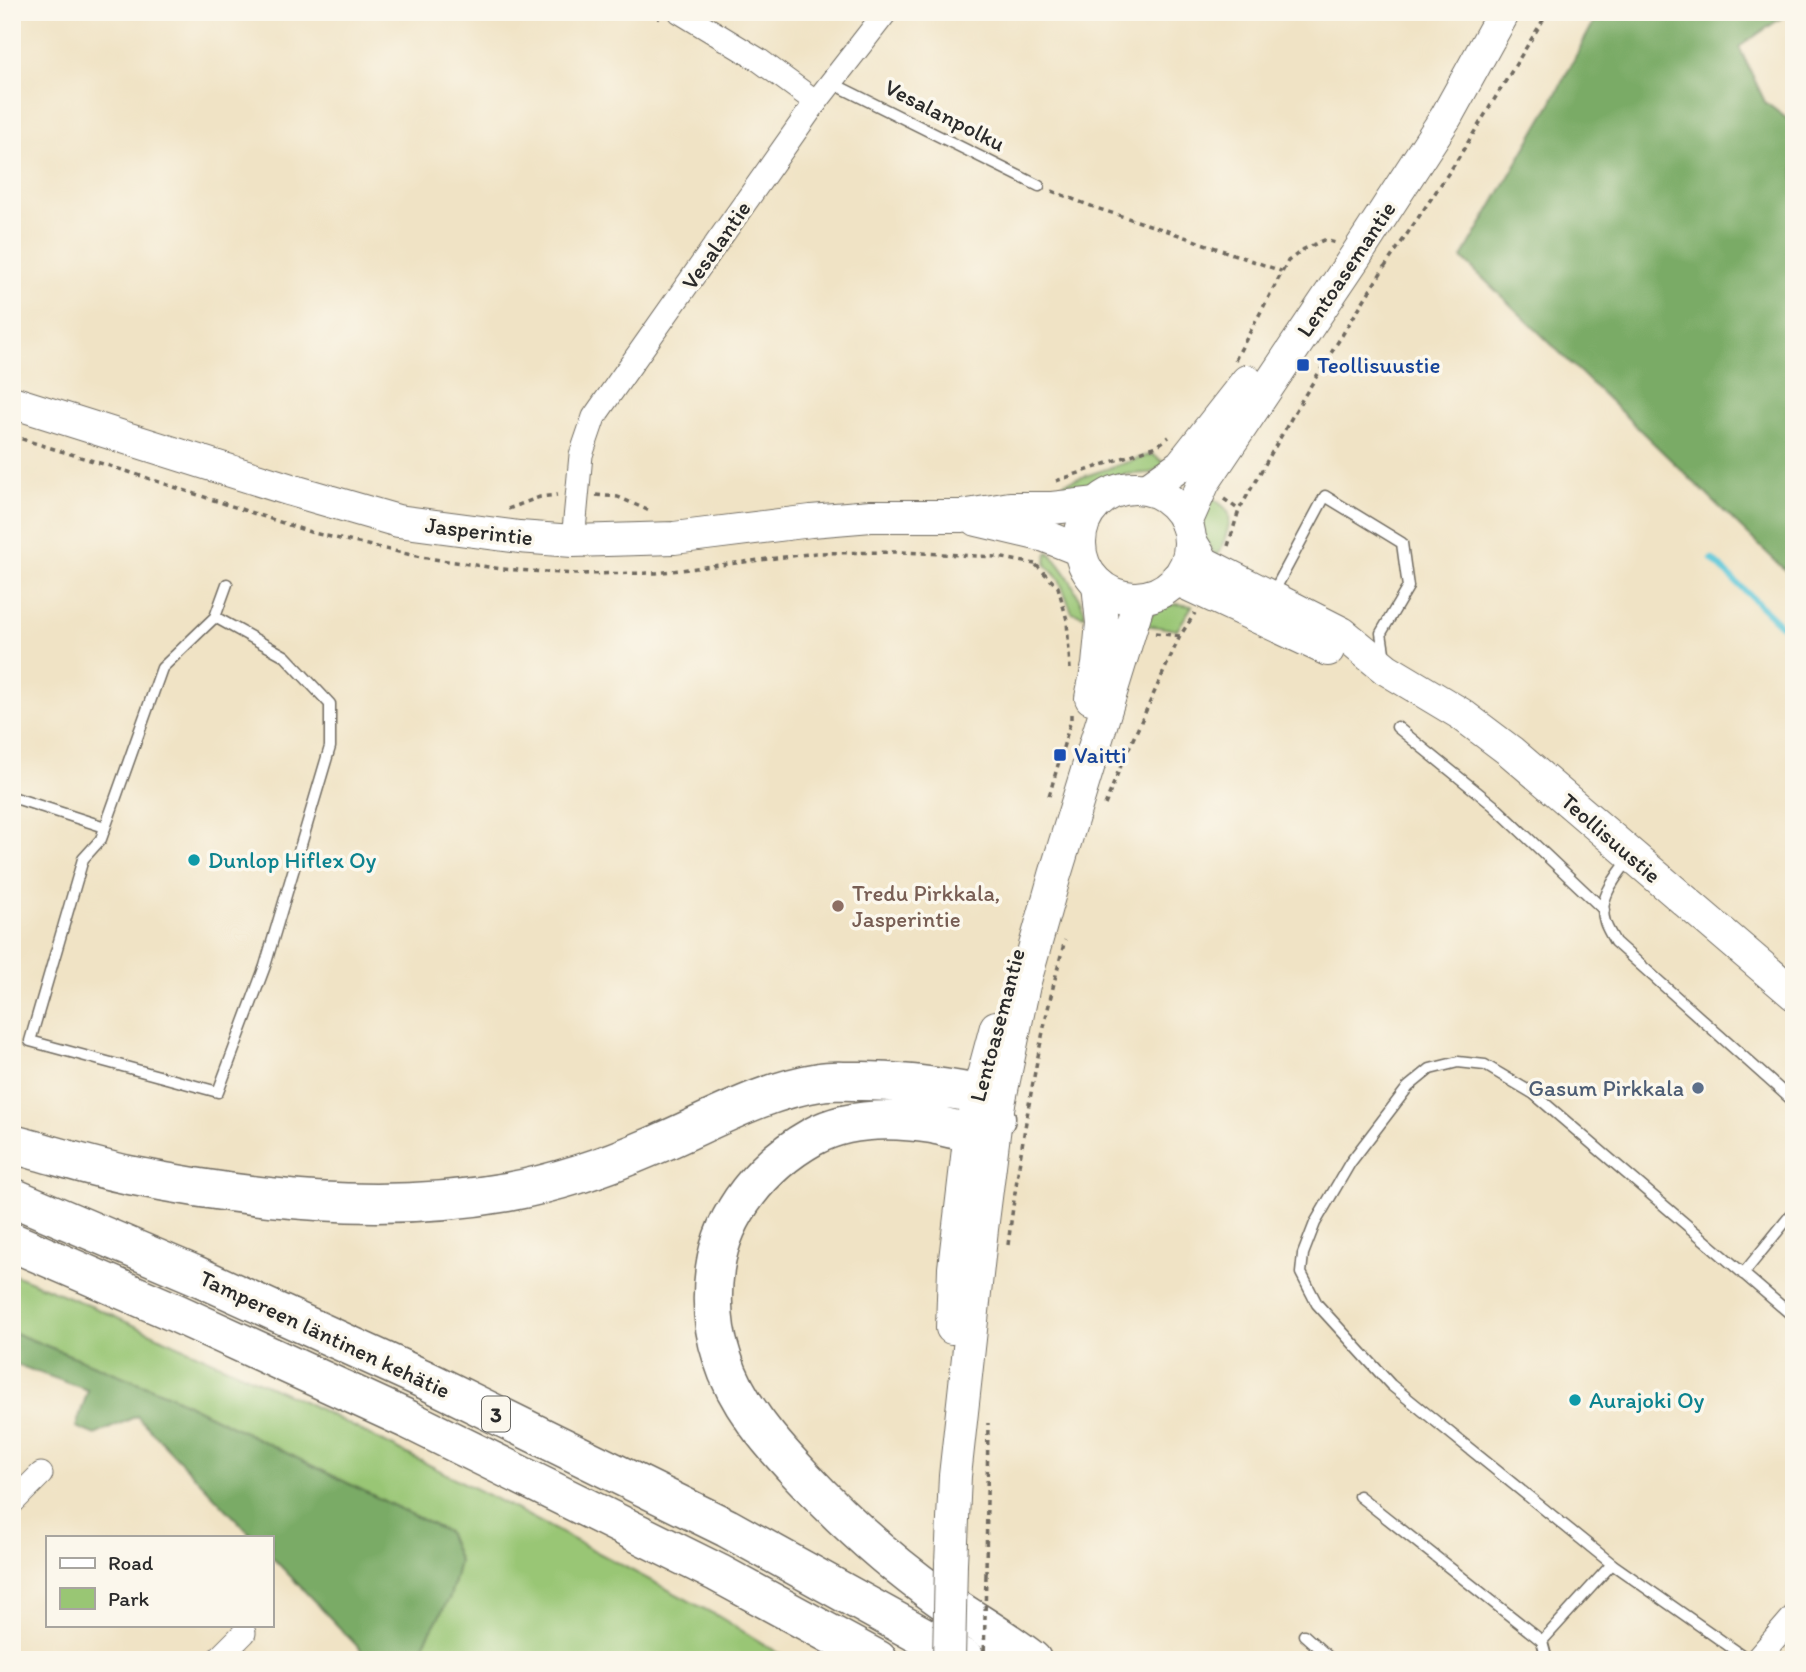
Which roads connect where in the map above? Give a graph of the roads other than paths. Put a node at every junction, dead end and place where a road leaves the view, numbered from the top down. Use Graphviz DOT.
graph roads {
  1 [pos="680,12"];
  2 [pos="886,12"];
  3 [pos="1504,12"];
  4 [pos="832,83"];
  5 [pos="816,102"];
  6 [pos="1039,186"];
  7 [pos="1360,257"];
  8 [pos="12,402"];
  9 [pos="1147,489"];
  10 [pos="1097,503"];
  11 [pos="1048,522"];
  12 [pos="1188,531"];
  13 [pos="573,541"];
  14 [pos="1080,551"];
  15 [pos="1176,579"];
  16 [pos="1211,581"];
  17 [pos="227,584"];
  18 [pos="1098,584"];
  19 [pos="1270,597"];
  20 [pos="1140,598"];
  21 [pos="215,617"];
  22 [pos="1386,669"];
  23 [pos="1397,727"];
  24 [pos="12,797"];
  25 [pos="105,827"];
  26 [pos="1632,855"];
  27 [pos="1604,910"];
  28 [pos="1794,994"];
  29 [pos="1794,1102"];
  30 [pos="981,1114"];
  31 [pos="12,1144"];
  32 [pos="12,1197"];
  33 [pos="1794,1210"];
  34 [pos="12,1242"];
  35 [pos="1743,1274"];
  36 [pos="1794,1317"];
  37 [pos="41,1474"];
  38 [pos="1359,1496"];
  39 [pos="12,1503"];
  40 [pos="1612,1564"];
  41 [pos="718,1573"];
  42 [pos="1794,1616"];
  43 [pos="244,1633"];
  44 [pos="1304,1635"];
  45 [pos="1542,1642"];
  46 [pos="217,1660"];
  47 [pos="835,1660"];
  48 [pos="878,1660"];
  49 [pos="948,1660"];
  50 [pos="966,1660"];
  51 [pos="1032,1660"];
  52 [pos="1332,1660"];
  53 [pos="1547,1660"];
  54 [pos="1749,1660"];
  55 [pos="1756,1660"];
  1 -- 5 [label="street"];
  2 -- 4 [label="street, Vesalantie"];
  3 -- 7 [label="main road, Lentoasemantie"];
  4 -- 5 [label="street, Vesalantie"];
  4 -- 6 [label="lane, Vesalanpolku"];
  5 -- 13 [label="street, Vesalantie"];
  7 -- 9 [label="main road, Lentoasemantie"];
  7 -- 12 [label="main road, Lentoasemantie"];
  8 -- 13 [label="main road, Jasperintie"];
  9 -- 10 [label="main road"];
  9 -- 12 [label="main road"];
  10 -- 11 [label="main road, Jasperintie"];
  10 -- 14 [label="main road"];
  11 -- 13 [label="main road, Jasperintie"];
  11 -- 14 [label="main road, Jasperintie"];
  12 -- 15 [label="main road"];
  12 -- 16 [label="main road, Teollisuustie"];
  14 -- 18 [label="main road"];
  15 -- 16 [label="main road, Teollisuustie"];
  15 -- 20 [label="main road"];
  16 -- 19 [label="main road, Teollisuustie"];
  16 -- 22 [label="main road, Teollisuustie"];
  17 -- 21 [label="lane"];
  18 -- 20 [label="main road"];
  18 -- 30 [label="main road, Lentoasemantie"];
  19 -- 22 [label="main road, Teollisuustie"];
  19 -- 22 [label="lane"];
  20 -- 30 [label="main road, Lentoasemantie"];
  21 -- 25 [label="lane"];
  21 -- 25 [label="lane"];
  22 -- 26 [label="main road, Teollisuustie"];
  23 -- 27 [label="lane"];
  24 -- 25 [label="lane"];
  26 -- 27 [label="lane"];
  26 -- 28 [label="main road, Teollisuustie"];
  27 -- 29 [label="lane"];
  30 -- 31 [label="highway"];
  30 -- 49 [label="main road, Lentoasemantie, bridge"];
  30 -- 51 [label="highway"];
  32 -- 50 [label="highway, Tampereen läntinen kehätie / 3"];
  33 -- 35 [label="lane"];
  34 -- 41 [label="highway, Tampereen läntinen kehätie / 3"];
  35 -- 36 [label="lane"];
  35 -- 40 [label="lane"];
  37 -- 39 [label="street"];
  38 -- 45 [label="lane"];
  40 -- 45 [label="lane"];
  40 -- 54 [label="lane"];
  41 -- 47 [label="highway"];
  41 -- 48 [label="highway, Tampereen läntinen kehätie / 3"];
  42 -- 55 [label="street"];
  43 -- 46 [label="street"];
  44 -- 52 [label="lane"];
  45 -- 53 [label="lane"];
}
